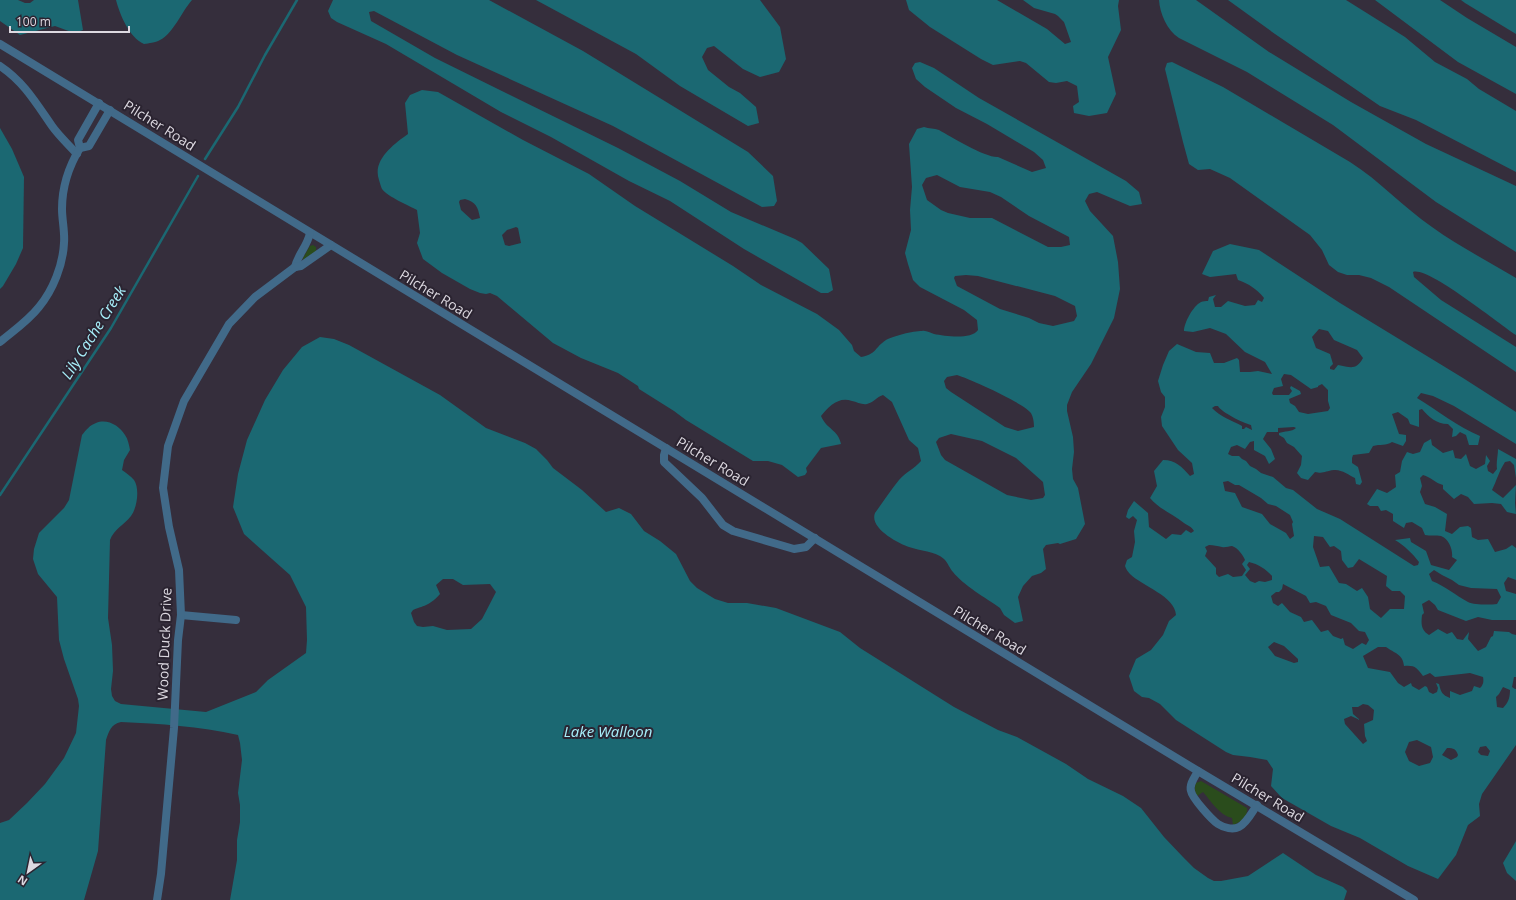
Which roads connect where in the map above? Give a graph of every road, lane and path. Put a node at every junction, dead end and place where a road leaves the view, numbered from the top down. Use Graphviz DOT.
graph roads {
  1 [pos="0,44"];
  2 [pos="0,66"];
  3 [pos="98,103"];
  4 [pos="110,110"];
  5 [pos="85,127"];
  6 [pos="96,134"];
  7 [pos="78,151"];
  8 [pos="310,233"];
  9 [pos="331,245"];
  10 [pos="295,267"];
  11 [pos="0,342"];
  12 [pos="666,448"];
  13 [pos="815,538"];
  14 [pos="181,615"];
  15 [pos="236,620"];
  16 [pos="1198,771"];
  17 [pos="1256,805"];
  18 [pos="157,900"];
  19 [pos="1414,900"];
  1 -- 3 [label="street, Pilcher Road"];
  2 -- 7 [label="street"];
  3 -- 4 [label="street, Pilcher Road"];
  3 -- 5 [label="street"];
  4 -- 6 [label="street"];
  4 -- 8 [label="street, Pilcher Road"];
  5 -- 6 [label="street"];
  5 -- 7 [label="street"];
  6 -- 7 [label="street"];
  7 -- 11 [label="street"];
  8 -- 9 [label="street, Pilcher Road"];
  8 -- 10 [label="street, Wood Duck Drive"];
  9 -- 10 [label="street, Wood Duck Drive"];
  9 -- 12 [label="street, Pilcher Road"];
  10 -- 14 [label="street, Wood Duck Drive"];
  12 -- 13 [label="street, Pilcher Road"];
  12 -- 13 [label="street"];
  13 -- 16 [label="street, Pilcher Road"];
  14 -- 15 [label="street"];
  14 -- 18 [label="street, Wood Duck Drive"];
  16 -- 17 [label="street, Pilcher Road"];
  16 -- 17 [label="street"];
  17 -- 19 [label="street, Pilcher Road"];
}
